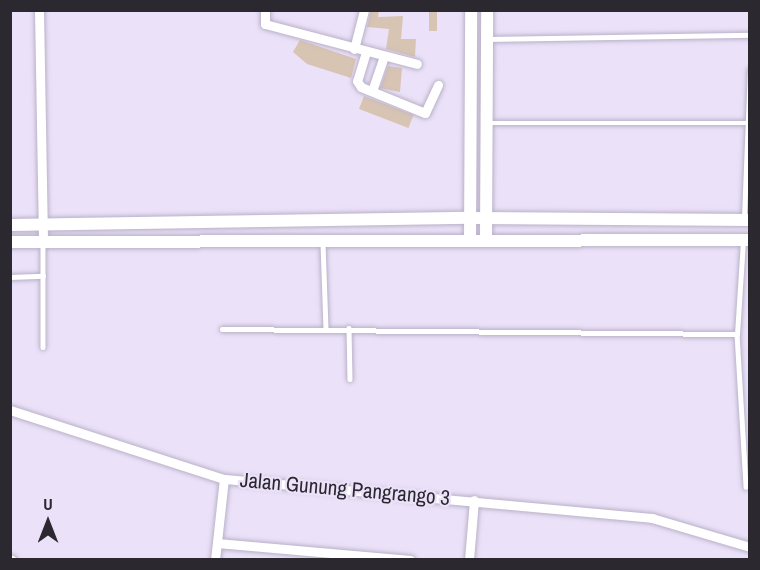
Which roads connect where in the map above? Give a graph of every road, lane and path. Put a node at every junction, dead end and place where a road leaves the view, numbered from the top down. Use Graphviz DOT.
graph roads {
  1 [pos="39,10"];
  2 [pos="265,10"];
  3 [pos="364,10"];
  4 [pos="471,10"];
  5 [pos="487,10"];
  6 [pos="750,35"];
  7 [pos="487,39"];
  8 [pos="354,49"];
  9 [pos="366,52"];
  10 [pos="384,56"];
  11 [pos="417,64"];
  12 [pos="750,70"];
  13 [pos="438,85"];
  14 [pos="372,91"];
  15 [pos="487,123"];
  16 [pos="748,123"];
  17 [pos="470,218"];
  18 [pos="486,218"];
  19 [pos="747,220"];
  20 [pos="43,224"];
  21 [pos="10,225"];
  22 [pos="486,238"];
  23 [pos="470,239"];
  24 [pos="323,240"];
  25 [pos="746,240"];
  26 [pos="10,242"];
  27 [pos="43,242"];
  28 [pos="43,276"];
  29 [pos="10,277"];
  30 [pos="326,328"];
  31 [pos="349,328"];
  32 [pos="222,329"];
  33 [pos="737,334"];
  34 [pos="43,347"];
  35 [pos="350,379"];
  36 [pos="10,410"];
  37 [pos="741,429"];
  38 [pos="750,429"];
  39 [pos="224,479"];
  40 [pos="746,487"];
  41 [pos="474,501"];
  42 [pos="217,543"];
  43 [pos="750,547"];
  44 [pos="215,560"];
  45 [pos="410,560"];
  46 [pos="469,560"];
  1 -- 20 [label="street"];
  2 -- 8 [label="street"];
  3 -- 8 [label="street"];
  4 -- 17 [label="street"];
  5 -- 7 [label="street"];
  6 -- 7 [label="lane"];
  7 -- 15 [label="street"];
  8 -- 9 [label="street"];
  9 -- 10 [label="street"];
  9 -- 14 [label="street"];
  10 -- 11 [label="street"];
  10 -- 14 [label="street"];
  12 -- 16 [label="lane"];
  13 -- 14 [label="street"];
  15 -- 16 [label="lane"];
  15 -- 18 [label="street"];
  16 -- 19 [label="lane"];
  17 -- 18 [label="street"];
  17 -- 20 [label="street"];
  17 -- 23 [label="street"];
  18 -- 19 [label="street"];
  18 -- 22 [label="street"];
  20 -- 21 [label="street"];
  20 -- 27 [label="street"];
  22 -- 23 [label="street"];
  22 -- 25 [label="street"];
  23 -- 24 [label="street"];
  24 -- 27 [label="street"];
  24 -- 30 [label="lane"];
  25 -- 33 [label="lane"];
  26 -- 27 [label="street"];
  27 -- 28 [label="lane"];
  28 -- 29 [label="lane"];
  28 -- 34 [label="lane"];
  30 -- 31 [label="lane"];
  30 -- 32 [label="lane"];
  31 -- 33 [label="lane"];
  31 -- 35 [label="lane"];
  33 -- 37 [label="lane"];
  36 -- 39 [label="street"];
  37 -- 38 [label="lane"];
  37 -- 40 [label="lane"];
  39 -- 41 [label="street, Jalan Gunung Pangrango 3"];
  39 -- 42 [label="street, Jalan Gunung Pangrango 3"];
  41 -- 43 [label="street, Jalan Gunung Pangrango 3"];
  41 -- 46 [label="street"];
  42 -- 44 [label="street, Jalan Gunung Pangrango 3"];
  42 -- 45 [label="street"];
}
